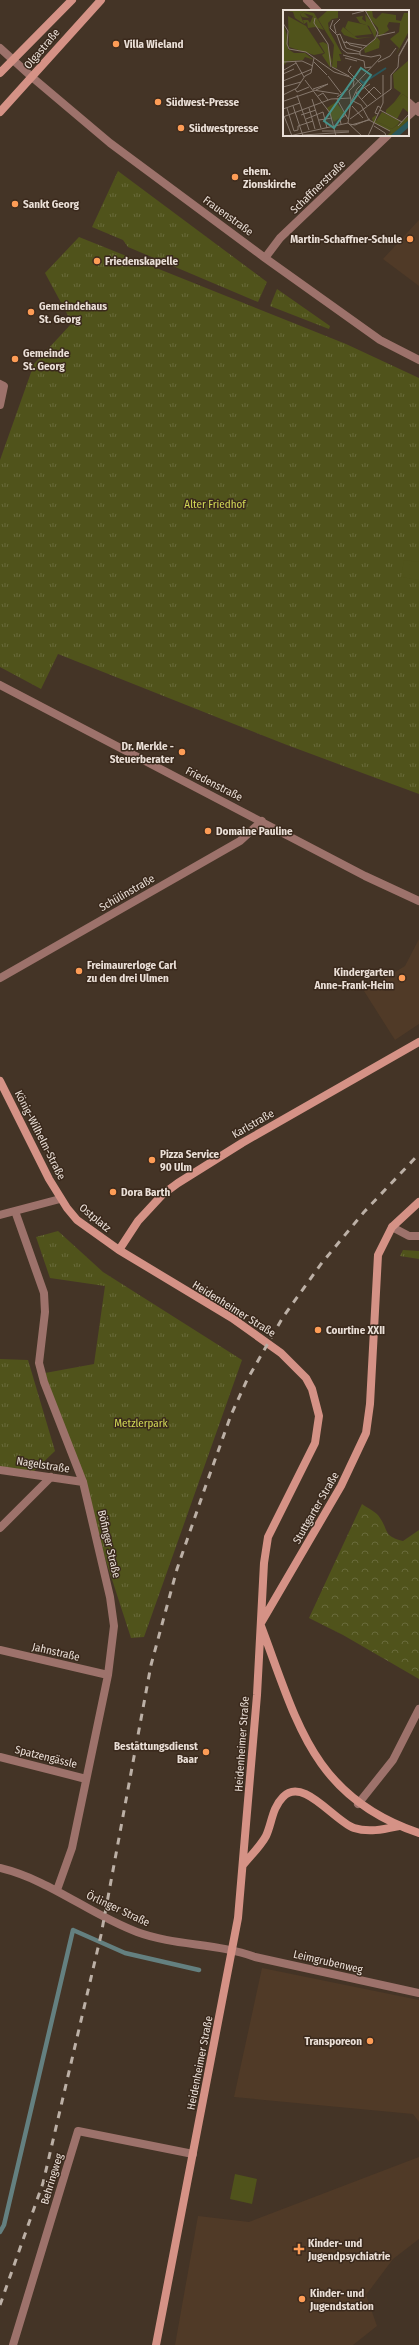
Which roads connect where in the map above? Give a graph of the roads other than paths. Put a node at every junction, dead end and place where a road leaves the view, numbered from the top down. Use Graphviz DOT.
graph roads {
  1 [pos="72,0"];
  2 [pos="102,0"];
  3 [pos="307,0"];
  4 [pos="317,10"];
  5 [pos="0,48"];
  6 [pos="13,60"];
  7 [pos="0,73"];
  8 [pos="33,78"];
  9 [pos="409,103"];
  10 [pos="418,109"];
  11 [pos="0,112"];
  12 [pos="409,115"];
  13 [pos="387,136"];
  14 [pos="265,258"];
  15 [pos="419,360"];
  16 [pos="0,384"];
  17 [pos="0,405"];
  18 [pos="0,685"];
  19 [pos="262,821"];
  20 [pos="419,902"];
  21 [pos="0,978"];
  22 [pos="419,1042"];
  23 [pos="0,1080"];
  24 [pos="60,1199"];
  25 [pos="419,1202"];
  26 [pos="15,1211"];
  27 [pos="0,1215"];
  28 [pos="392,1227"];
  29 [pos="419,1236"];
  30 [pos="119,1250"];
  31 [pos="0,1470"];
  32 [pos="51,1477"];
  33 [pos="83,1482"];
  34 [pos="0,1528"];
  35 [pos="260,1624"];
  36 [pos="0,1650"];
  37 [pos="108,1675"];
  38 [pos="419,1709"];
  39 [pos="0,1758"];
  40 [pos="86,1779"];
  41 [pos="358,1804"];
  42 [pos="399,1826"];
  43 [pos="419,1833"];
  44 [pos="243,1866"];
  45 [pos="0,1868"];
  46 [pos="57,1890"];
  47 [pos="233,1949"];
  48 [pos="419,1993"];
  49 [pos="193,2154"];
  50 [pos="13,2345"];
  51 [pos="156,2345"];
  1 -- 6 [label="main road, Olgastraße"];
  2 -- 8 [label="main road, Olgastraße"];
  3 -- 4 [label="street"];
  5 -- 6 [label="street, Frauenstraße"];
  6 -- 7 [label="main road, Olgastraße"];
  6 -- 8 [label="street, Frauenstraße"];
  8 -- 11 [label="main road, Olgastraße"];
  8 -- 14 [label="street, Frauenstraße"];
  9 -- 10 [label="street"];
  10 -- 12 [label="street"];
  13 -- 14 [label="street, Schaffnerstraße"];
  14 -- 15 [label="street, Frauenstraße"];
  16 -- 17 [label="street"];
  18 -- 19 [label="street, Friedenstraße"];
  19 -- 20 [label="street, Friedenstraße"];
  19 -- 21 [label="street, Schülinstraße"];
  22 -- 30 [label="main road, Karlstraße"];
  23 -- 24 [label="main road, König-Wilhelm-Straße"];
  24 -- 26 [label="street"];
  24 -- 30 [label="main road, Ostplatz"];
  25 -- 28 [label="main road, Stuttgarter Straße"];
  26 -- 27 [label="street"];
  26 -- 33 [label="street, Böfinger Straße"];
  28 -- 29 [label="street"];
  28 -- 35 [label="main road, Stuttgarter Straße"];
  30 -- 35 [label="main road, Heidenheimer Straße"];
  31 -- 32 [label="street, Nagelstraße"];
  32 -- 33 [label="street, Nagelstraße"];
  32 -- 34 [label="street"];
  33 -- 37 [label="street, Böfinger Straße"];
  35 -- 41 [label="main road"];
  35 -- 44 [label="main road, Heidenheimer Straße"];
  36 -- 37 [label="street, Jahnstraße"];
  37 -- 40 [label="street, Böfinger Straße"];
  38 -- 41 [label="street"];
  39 -- 40 [label="street, Spatzengässle"];
  40 -- 46 [label="street, Böfinger Straße"];
  41 -- 42 [label="main road"];
  42 -- 43 [label="main road"];
  42 -- 44 [label="main road"];
  44 -- 47 [label="main road, Heidenheimer Straße"];
  45 -- 46 [label="street, Örlinger Straße"];
  46 -- 47 [label="street, Örlinger Straße"];
  47 -- 48 [label="street, Leimgrubenweg"];
  47 -- 49 [label="main road, Heidenheimer Straße"];
  49 -- 50 [label="street, Behringweg"];
  49 -- 51 [label="main road, Heidenheimer Straße"];
}
